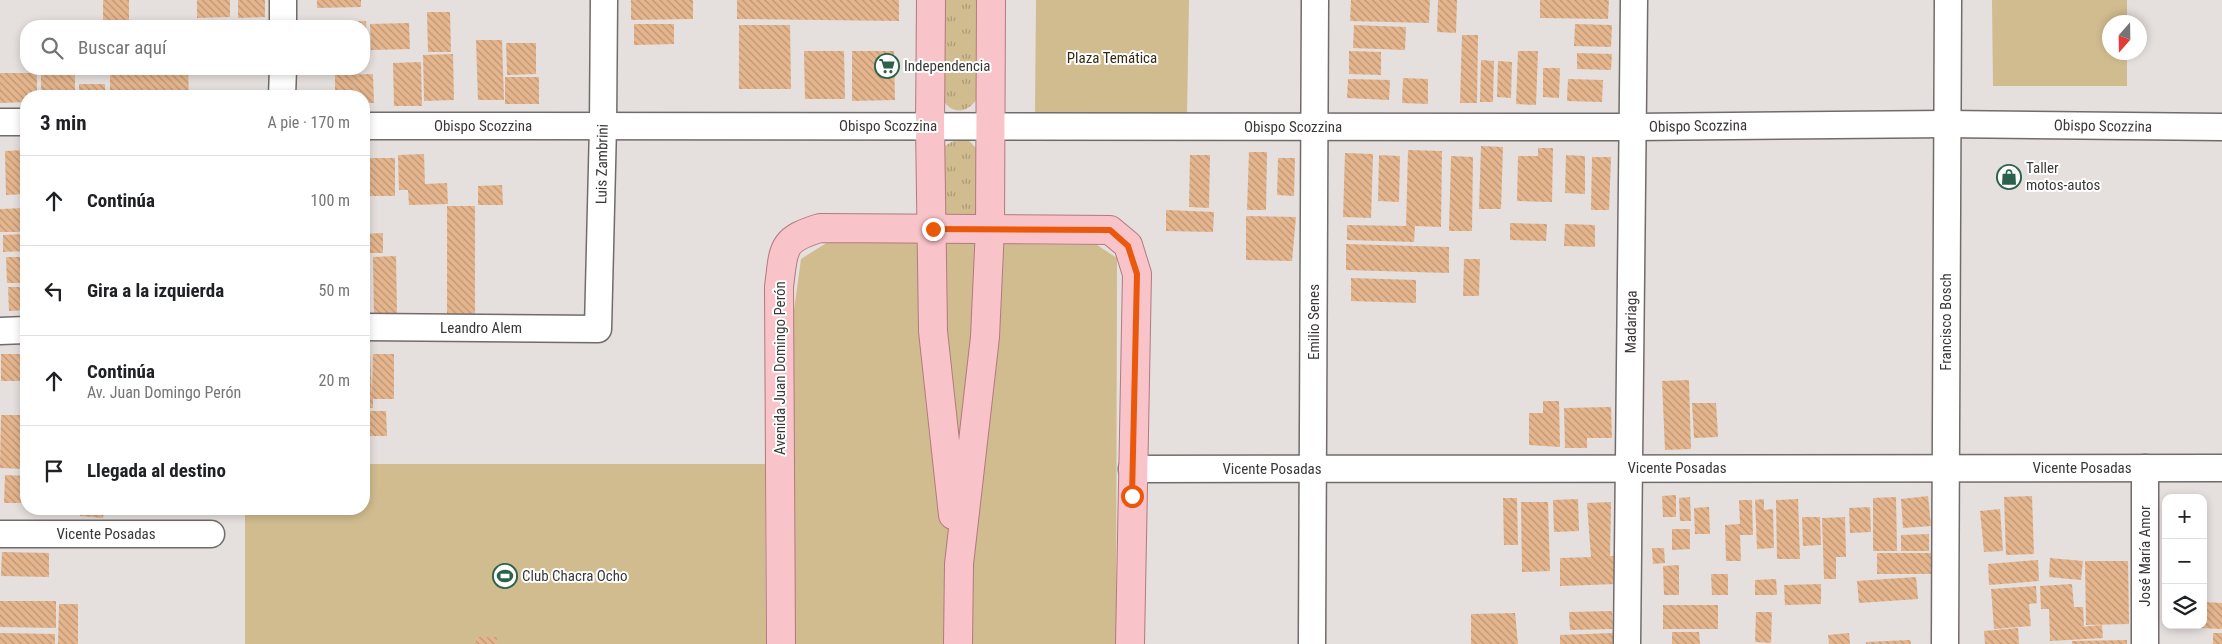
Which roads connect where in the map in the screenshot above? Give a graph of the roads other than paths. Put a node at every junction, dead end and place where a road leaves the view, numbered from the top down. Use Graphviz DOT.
graph roads {
  1 [pos="283,0"];
  2 [pos="604,0"];
  3 [pos="931,0"];
  4 [pos="992,0"];
  5 [pos="1315,0"];
  6 [pos="1634,0"];
  7 [pos="1948,0"];
  8 [pos="283,20"];
  9 [pos="283,75"];
  10 [pos="282,90"];
  11 [pos="0,122"];
  12 [pos="20,122"];
  13 [pos="1946,124"];
  14 [pos="370,126"];
  15 [pos="603,126"];
  16 [pos="930,126"];
  17 [pos="991,126"];
  18 [pos="1314,127"];
  19 [pos="1634,127"];
  20 [pos="2222,127"];
  21 [pos="990,228"];
  22 [pos="933,229"];
  23 [pos="370,327"];
  24 [pos="598,328"];
  25 [pos="0,330"];
  26 [pos="20,330"];
  27 [pos="1628,468"];
  28 [pos="1946,468"];
  29 [pos="2146,468"];
  30 [pos="2222,468"];
  31 [pos="1132,469"];
  32 [pos="1313,469"];
  33 [pos="0,534"];
  34 [pos="211,534"];
  35 [pos="959,564"];
  36 [pos="781,644"];
  37 [pos="958,644"];
  38 [pos="1130,644"];
  39 [pos="1312,644"];
  40 [pos="1627,644"];
  41 [pos="1946,644"];
  42 [pos="2145,644"];
  1 -- 8 [label="street"];
  2 -- 15 [label="street, Luis Zambrini"];
  3 -- 16 [label="main road"];
  4 -- 17 [label="main road"];
  5 -- 18 [label="street, Emilio Senes"];
  6 -- 19 [label="street, Madariaga"];
  7 -- 13 [label="street, Francisco Bosch"];
  9 -- 10 [label="street"];
  11 -- 12 [label="street"];
  13 -- 19 [label="street, Obispo Scozzina"];
  13 -- 20 [label="street, Obispo Scozzina"];
  13 -- 28 [label="street, Francisco Bosch"];
  14 -- 15 [label="street, Obispo Scozzina"];
  15 -- 16 [label="street, Obispo Scozzina"];
  15 -- 24 [label="street, Luis Zambrini"];
  16 -- 17 [label="street, Obispo Scozzina"];
  16 -- 22 [label="main road"];
  17 -- 18 [label="street, Obispo Scozzina"];
  17 -- 21 [label="main road"];
  18 -- 19 [label="street, Obispo Scozzina"];
  18 -- 32 [label="street, Emilio Senes"];
  19 -- 27 [label="street, Madariaga"];
  21 -- 22 [label="main road, Avenida Juan Domingo Perón"];
  21 -- 31 [label="main road"];
  21 -- 35 [label="main road"];
  22 -- 35 [label="main road"];
  22 -- 36 [label="main road, Avenida Juan Domingo Perón"];
  23 -- 24 [label="street, Leandro Alem"];
  25 -- 26 [label="street"];
  27 -- 28 [label="street, Vicente Posadas"];
  27 -- 32 [label="street, Vicente Posadas"];
  27 -- 40 [label="street, Madariaga"];
  28 -- 29 [label="street, Vicente Posadas"];
  28 -- 41 [label="street, Francisco Bosch"];
  29 -- 30 [label="street, Vicente Posadas"];
  29 -- 42 [label="street, José María Amor"];
  31 -- 32 [label="street, Vicente Posadas"];
  31 -- 38 [label="main road"];
  32 -- 39 [label="street, Emilio Senes"];
  33 -- 34 [label="street, Vicente Posadas"];
  35 -- 37 [label="main road"];
}
